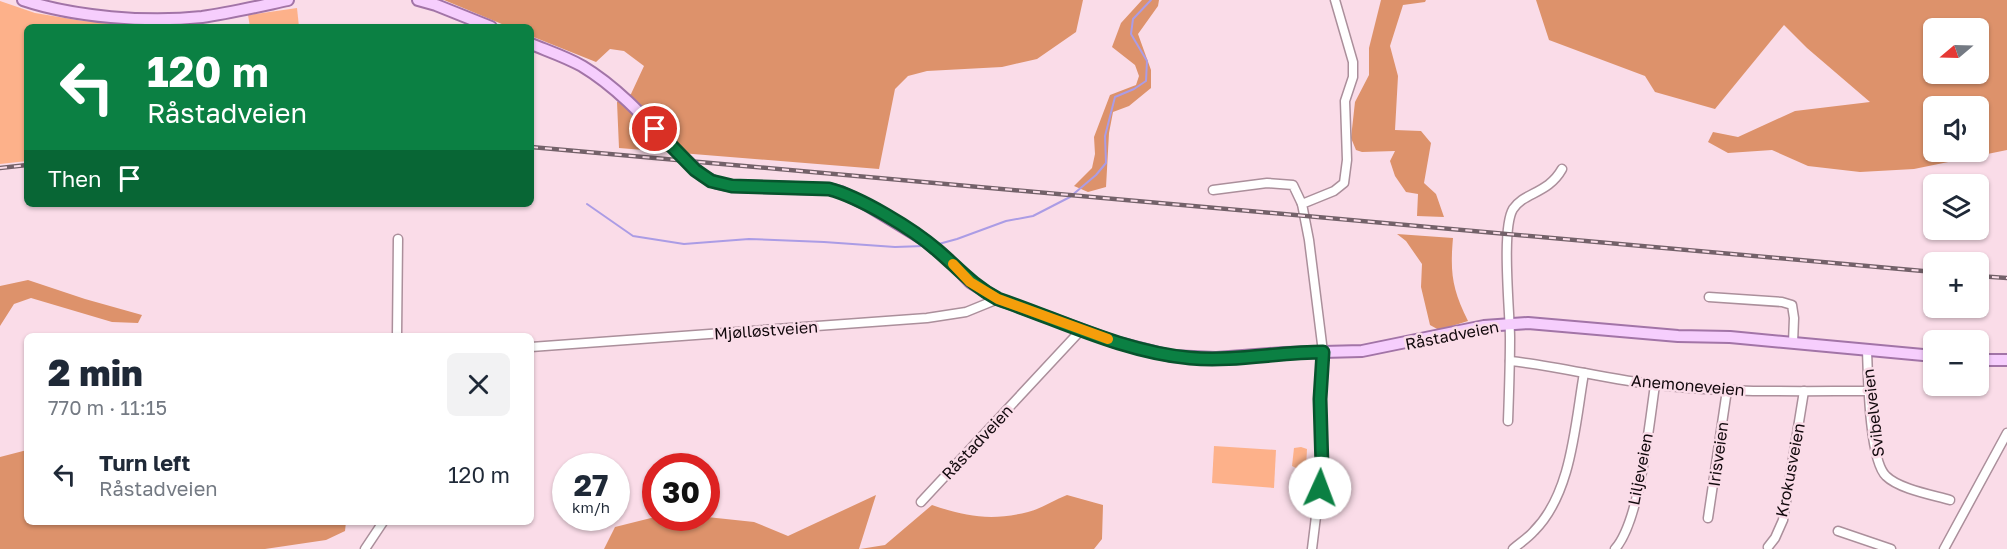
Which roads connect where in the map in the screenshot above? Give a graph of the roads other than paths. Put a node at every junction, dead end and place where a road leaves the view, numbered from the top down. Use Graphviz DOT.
graph roads {
  1 [pos="23,0"];
  2 [pos="288,0"];
  3 [pos="418,0"];
  4 [pos="1335,0"];
  5 [pos="484,24"];
  6 [pos="534,45"];
  7 [pos="1562,169"];
  8 [pos="1213,190"];
  9 [pos="1302,204"];
  10 [pos="398,239"];
  11 [pos="1708,297"];
  12 [pos="998,299"];
  13 [pos="1510,324"];
  14 [pos="1082,329"];
  15 [pos="397,333"];
  16 [pos="1793,343"];
  17 [pos="534,347"];
  18 [pos="1867,350"];
  19 [pos="1323,352"];
  20 [pos="1923,356"];
  21 [pos="1989,360"];
  22 [pos="2007,360"];
  23 [pos="1510,361"];
  24 [pos="1584,373"];
  25 [pos="1655,385"];
  26 [pos="1727,390"];
  27 [pos="1804,391"];
  28 [pos="1869,391"];
  29 [pos="1508,421"];
  30 [pos="2007,433"];
  31 [pos="1950,500"];
  32 [pos="921,502"];
  33 [pos="1708,518"];
  34 [pos="381,525"];
  35 [pos="1838,531"];
  36 [pos="1768,547"];
  37 [pos="365,549"];
  38 [pos="1312,549"];
  39 [pos="1512,549"];
  40 [pos="1615,549"];
  41 [pos="1891,549"];
  42 [pos="1944,549"];
  1 -- 2 [label="main road"];
  3 -- 5 [label="main road"];
  4 -- 9 [label="street"];
  6 -- 12 [label="main road, Råstadveien, bridge"];
  7 -- 13 [label="street"];
  8 -- 9 [label="street"];
  9 -- 19 [label="street"];
  10 -- 15 [label="street"];
  11 -- 16 [label="street"];
  12 -- 14 [label="main road, Råstadveien"];
  12 -- 17 [label="street, Mjølløstveien"];
  13 -- 16 [label="main road, Råstadveien"];
  13 -- 19 [label="main road, Råstadveien"];
  13 -- 23 [label="street"];
  14 -- 19 [label="main road, Råstadveien"];
  14 -- 32 [label="street, Råstadveien"];
  16 -- 18 [label="main road, Råstadveien"];
  18 -- 20 [label="main road, Råstadveien"];
  18 -- 28 [label="street, Svibelveien"];
  19 -- 38 [label="street"];
  21 -- 22 [label="main road"];
  23 -- 24 [label="street, Anemoneveien"];
  23 -- 29 [label="street"];
  24 -- 25 [label="street, Anemoneveien"];
  24 -- 39 [label="street"];
  25 -- 26 [label="street, Anemoneveien"];
  25 -- 40 [label="street, Liljeveien"];
  26 -- 27 [label="street, Anemoneveien"];
  26 -- 33 [label="street, Irisveien"];
  27 -- 28 [label="street, Anemoneveien"];
  27 -- 36 [label="street, Krokusveien"];
  28 -- 31 [label="street, Svibelveien"];
  30 -- 42 [label="street"];
  34 -- 37 [label="street"];
  35 -- 41 [label="street"];
}
